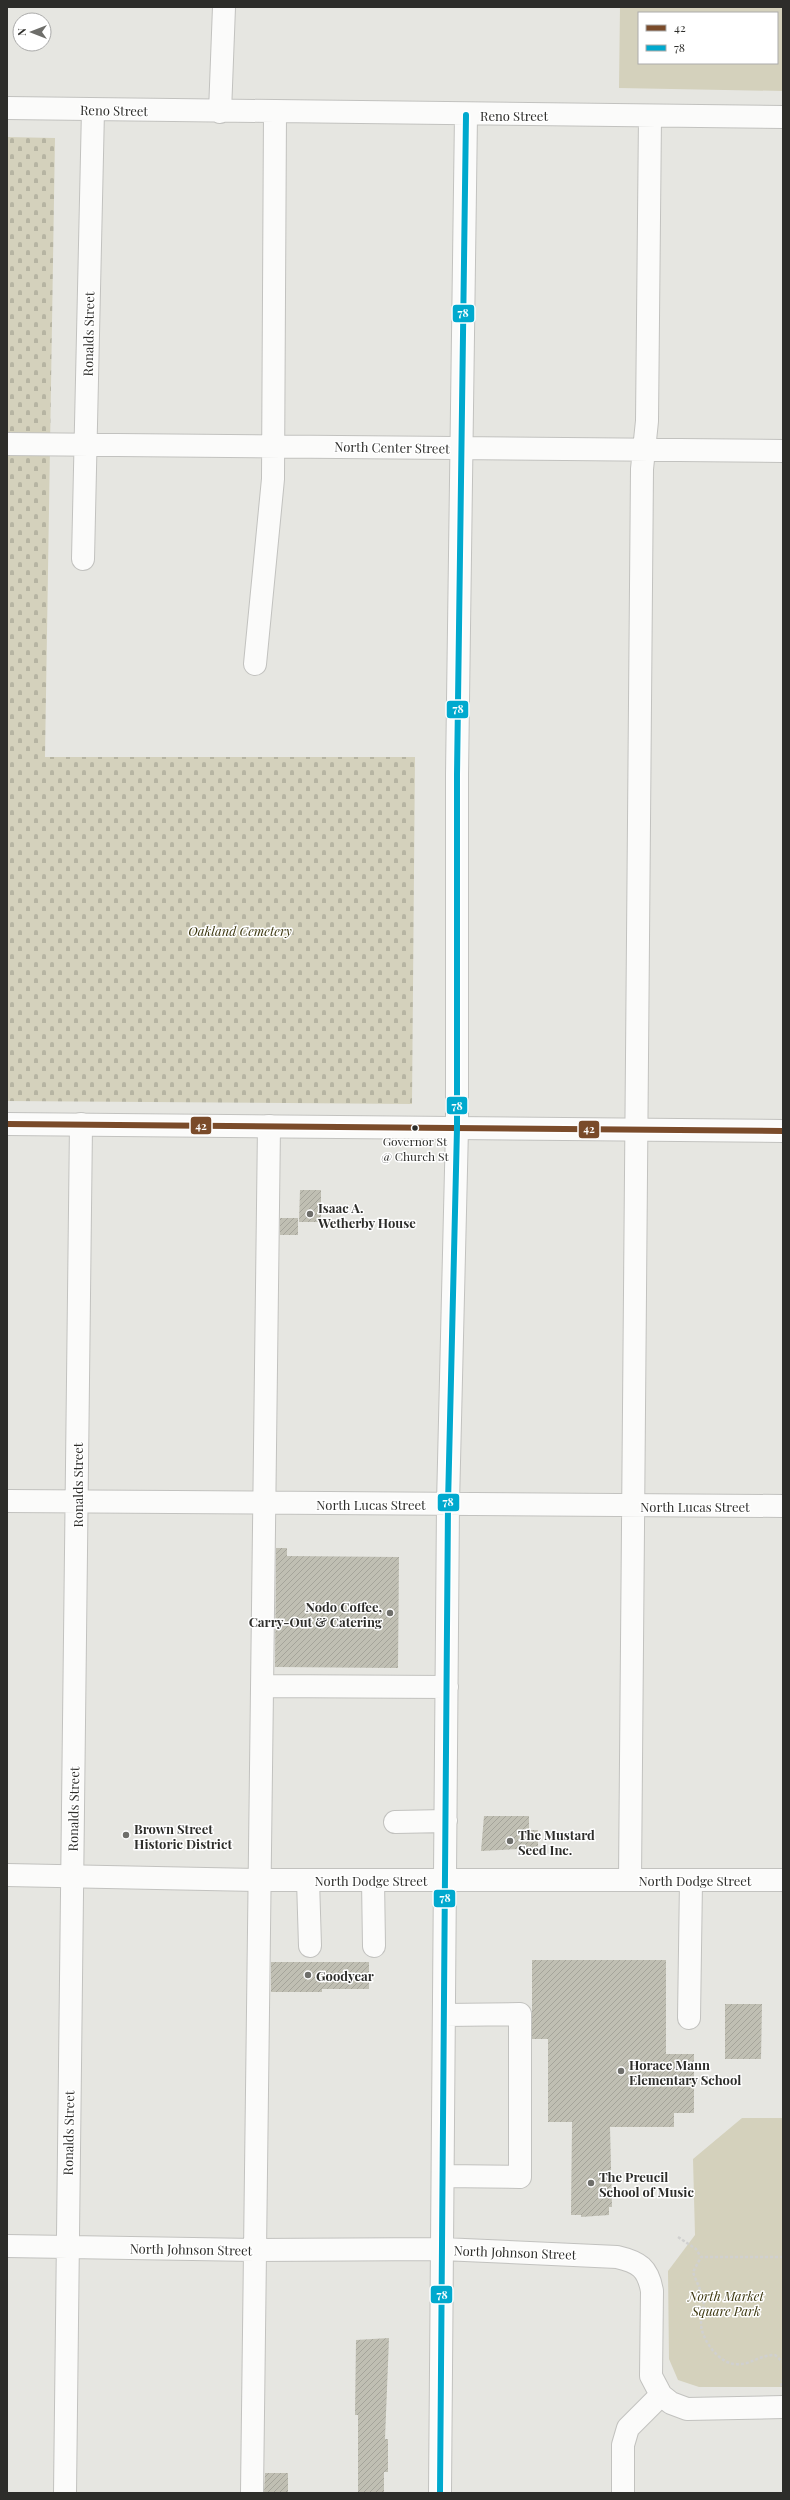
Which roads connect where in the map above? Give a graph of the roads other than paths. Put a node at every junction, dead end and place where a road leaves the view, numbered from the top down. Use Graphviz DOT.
graph roads {
  1 [pos="224,7"];
  2 [pos="7,108"];
  3 [pos="93,110"];
  4 [pos="220,112"];
  5 [pos="275,112"];
  6 [pos="466,115"];
  7 [pos="650,116"];
  8 [pos="783,117"];
  9 [pos="7,444"];
  10 [pos="85,444"];
  11 [pos="273,446"];
  12 [pos="461,448"];
  13 [pos="644,449"];
  14 [pos="783,451"];
  15 [pos="82,559"];
  16 [pos="255,664"];
  17 [pos="7,1124"];
  18 [pos="81,1124"];
  19 [pos="268,1126"];
  20 [pos="456,1128"];
  21 [pos="637,1130"];
  22 [pos="783,1131"];
  23 [pos="7,1501"];
  24 [pos="76,1502"];
  25 [pos="263,1503"];
  26 [pos="448,1504"];
  27 [pos="634,1506"];
  28 [pos="783,1506"];
  29 [pos="263,1686"];
  30 [pos="447,1687"];
  31 [pos="446,1821"];
  32 [pos="395,1822"];
  33 [pos="7,1875"];
  34 [pos="72,1876"];
  35 [pos="259,1880"];
  36 [pos="308,1880"];
  37 [pos="373,1880"];
  38 [pos="446,1880"];
  39 [pos="630,1880"];
  40 [pos="783,1880"];
  41 [pos="691,1881"];
  42 [pos="310,1946"];
  43 [pos="374,1946"];
  44 [pos="444,2015"];
  45 [pos="689,2018"];
  46 [pos="443,2176"];
  47 [pos="7,2246"];
  48 [pos="67,2247"];
  49 [pos="442,2249"];
  50 [pos="254,2250"];
  51 [pos="661,2396"];
  52 [pos="783,2407"];
  53 [pos="65,2493"];
  54 [pos="252,2493"];
  55 [pos="440,2493"];
  56 [pos="623,2493"];
  1 -- 4 [label="street"];
  2 -- 3 [label="street, Reno Street"];
  3 -- 4 [label="street, Reno Street"];
  3 -- 10 [label="street, Ronalds Street"];
  4 -- 5 [label="street, Reno Street"];
  5 -- 6 [label="street, Reno Street"];
  5 -- 11 [label="street"];
  6 -- 7 [label="street, Reno Street"];
  6 -- 12 [label="street"];
  7 -- 8 [label="street, Reno Street"];
  7 -- 13 [label="street"];
  9 -- 10 [label="street, North Center Street"];
  10 -- 11 [label="street, North Center Street"];
  10 -- 15 [label="street, Ronalds Street"];
  11 -- 12 [label="street, North Center Street"];
  11 -- 16 [label="street"];
  12 -- 13 [label="street, North Center Street"];
  12 -- 20 [label="street"];
  13 -- 14 [label="street, North Center Street"];
  13 -- 21 [label="street"];
  17 -- 18 [label="street"];
  18 -- 19 [label="street"];
  18 -- 24 [label="street, Ronalds Street"];
  19 -- 20 [label="street"];
  19 -- 25 [label="street"];
  20 -- 21 [label="street"];
  20 -- 26 [label="street"];
  21 -- 22 [label="street"];
  21 -- 27 [label="street"];
  23 -- 24 [label="street, North Lucas Street"];
  24 -- 25 [label="street, North Lucas Street"];
  24 -- 34 [label="street, Ronalds Street"];
  25 -- 26 [label="street, North Lucas Street"];
  25 -- 29 [label="street"];
  26 -- 27 [label="street, North Lucas Street"];
  26 -- 30 [label="street"];
  27 -- 28 [label="street, North Lucas Street"];
  27 -- 39 [label="street"];
  29 -- 30 [label="street"];
  29 -- 35 [label="street"];
  30 -- 31 [label="street"];
  31 -- 32 [label="street"];
  31 -- 38 [label="street"];
  33 -- 34 [label="street, North Dodge Street"];
  34 -- 35 [label="street, North Dodge Street"];
  34 -- 48 [label="street, Ronalds Street"];
  35 -- 36 [label="street, North Dodge Street"];
  35 -- 50 [label="street"];
  36 -- 37 [label="street, North Dodge Street"];
  36 -- 42 [label="street"];
  37 -- 38 [label="street, North Dodge Street"];
  37 -- 43 [label="street"];
  38 -- 39 [label="street, North Dodge Street"];
  38 -- 44 [label="street"];
  39 -- 41 [label="street, North Dodge Street"];
  40 -- 41 [label="street, North Dodge Street"];
  41 -- 45 [label="street"];
  44 -- 46 [label="street"];
  44 -- 46 [label="street"];
  46 -- 49 [label="street"];
  47 -- 48 [label="street, North Johnson Street"];
  48 -- 50 [label="street, North Johnson Street"];
  48 -- 53 [label="street, Ronalds Street"];
  49 -- 50 [label="street, North Johnson Street"];
  49 -- 51 [label="street, North Johnson Street"];
  49 -- 55 [label="street"];
  50 -- 54 [label="street"];
  51 -- 52 [label="street"];
  51 -- 56 [label="street"];
}
